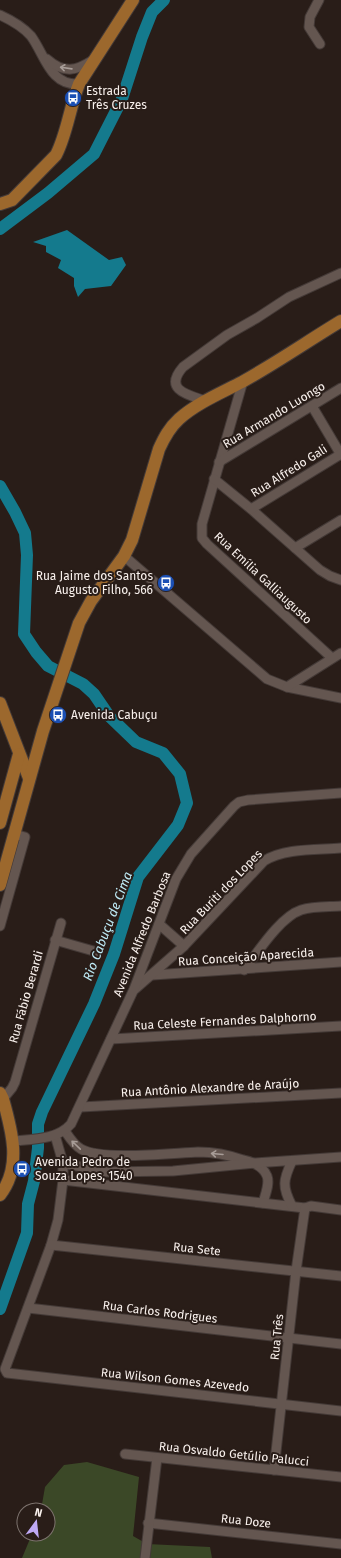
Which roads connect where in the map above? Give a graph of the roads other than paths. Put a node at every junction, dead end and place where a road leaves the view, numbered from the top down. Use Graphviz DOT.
graph roads {
  1 [pos="133,0"];
  2 [pos="319,0"];
  3 [pos="0,15"];
  4 [pos="320,44"];
  5 [pos="42,54"];
  6 [pos="93,60"];
  7 [pos="79,84"];
  8 [pos="0,204"];
  9 [pos="341,273"];
  10 [pos="341,321"];
  11 [pos="239,386"];
  12 [pos="341,388"];
  13 [pos="206,401"];
  14 [pos="312,406"];
  15 [pos="341,454"];
  16 [pos="219,462"];
  17 [pos="214,479"];
  18 [pos="251,509"];
  19 [pos="341,520"];
  20 [pos="295,548"];
  21 [pos="124,556"];
  22 [pos="341,580"];
  23 [pos="341,653"];
  24 [pos="332,658"];
  25 [pos="287,687"];
  26 [pos="341,698"];
  27 [pos="0,703"];
  28 [pos="43,731"];
  29 [pos="20,762"];
  30 [pos="29,778"];
  31 [pos="10,788"];
  32 [pos="26,791"];
  33 [pos="341,793"];
  34 [pos="0,823"];
  35 [pos="14,834"];
  36 [pos="341,848"];
  37 [pos="14,880"];
  38 [pos="0,882"];
  39 [pos="341,906"];
  40 [pos="60,923"];
  41 [pos="159,924"];
  42 [pos="0,926"];
  43 [pos="55,940"];
  44 [pos="184,946"];
  45 [pos="97,952"];
  46 [pos="341,962"];
  47 [pos="244,970"];
  48 [pos="153,975"];
  49 [pos="134,989"];
  50 [pos="341,1026"];
  51 [pos="111,1039"];
  52 [pos="341,1093"];
  53 [pos="2,1096"];
  54 [pos="81,1106"];
  55 [pos="65,1131"];
  56 [pos="52,1136"];
  57 [pos="13,1141"];
  58 [pos="341,1158"];
  59 [pos="292,1161"];
  60 [pos="63,1163"];
  61 [pos="255,1163"];
  62 [pos="63,1180"];
  63 [pos="0,1195"];
  64 [pos="263,1203"];
  65 [pos="292,1206"];
  66 [pos="305,1208"];
  67 [pos="341,1210"];
  68 [pos="51,1245"];
  69 [pos="296,1271"];
  70 [pos="341,1276"];
  71 [pos="28,1308"];
  72 [pos="288,1339"];
  73 [pos="341,1344"];
  74 [pos="282,1404"];
  75 [pos="341,1411"];
  76 [pos="125,1454"];
  77 [pos="158,1458"];
  78 [pos="274,1470"];
  79 [pos="341,1477"];
  80 [pos="148,1522"];
  81 [pos="341,1544"];
  82 [pos="145,1558"];
  1 -- 6 [label="main road"];
  2 -- 4 [label="street"];
  3 -- 5 [label="street"];
  6 -- 5 [label="street, one-way"];
  5 -- 7 [label="street"];
  6 -- 7 [label="main road"];
  7 -- 8 [label="main road"];
  9 -- 13 [label="street"];
  10 -- 11 [label="main road"];
  11 -- 13 [label="main road"];
  11 -- 16 [label="street, Rua Emília Galliaugusto"];
  12 -- 14 [label="street, Rua Armando Luongo"];
  13 -- 21 [label="main road"];
  14 -- 15 [label="street"];
  14 -- 16 [label="street, Rua Armando Luongo"];
  15 -- 18 [label="street, Rua Alfredo Gali"];
  16 -- 17 [label="street, Rua Emília Galliaugusto"];
  17 -- 18 [label="street"];
  17 -- 24 [label="street, Rua Emília Galliaugusto"];
  18 -- 20 [label="street"];
  19 -- 20 [label="street"];
  20 -- 22 [label="street"];
  21 -- 25 [label="street"];
  21 -- 28 [label="main road"];
  23 -- 24 [label="street"];
  24 -- 25 [label="street"];
  25 -- 26 [label="street"];
  27 -- 29 [label="main road"];
  28 -- 29 [label="main road"];
  28 -- 30 [label="main road"];
  29 -- 30 [label="main road"];
  29 -- 31 [label="main road"];
  30 -- 32 [label="main road"];
  31 -- 32 [label="main road"];
  31 -- 34 [label="main road"];
  32 -- 35 [label="main road"];
  33 -- 41 [label="street, Avenida Alfredo Barbosa"];
  35 -- 37 [label="street"];
  35 -- 38 [label="main road"];
  36 -- 44 [label="street, Rua Buriti dos Lopes"];
  37 -- 38 [label="street"];
  37 -- 42 [label="street"];
  39 -- 47 [label="street"];
  40 -- 43 [label="street, Rua Fábio Berardi"];
  41 -- 44 [label="street"];
  41 -- 49 [label="street, Avenida Alfredo Barbosa"];
  43 -- 45 [label="street"];
  43 -- 53 [label="street, Rua Fábio Berardi"];
  44 -- 48 [label="street, Rua Buriti dos Lopes"];
  46 -- 47 [label="street, Rua Conceição Aparecida"];
  47 -- 48 [label="street, Rua Conceição Aparecida"];
  48 -- 49 [label="street, Rua Buriti dos Lopes"];
  49 -- 51 [label="street, Avenida Alfredo Barbosa"];
  50 -- 51 [label="street, Rua Celeste Fernandes Dalphorno"];
  51 -- 54 [label="street, Avenida Alfredo Barbosa"];
  52 -- 54 [label="street, Rua Antônio Alexandre de Araújo"];
  53 -- 57 [label="main road"];
  54 -- 55 [label="street, Avenida Alfredo Barbosa"];
  55 -- 56 [label="street"];
  61 -- 55 [label="street, one-way"];
  56 -- 57 [label="street"];
  56 -- 60 [label="street"];
  57 -- 63 [label="main road"];
  58 -- 59 [label="street"];
  59 -- 61 [label="street"];
  59 -- 65 [label="street"];
  60 -- 61 [label="street"];
  60 -- 62 [label="street"];
  61 -- 64 [label="street"];
  62 -- 64 [label="street"];
  62 -- 68 [label="street"];
  64 -- 65 [label="street"];
  65 -- 66 [label="street"];
  66 -- 67 [label="street"];
  66 -- 69 [label="street, Rua Três"];
  68 -- 69 [label="street, Rua Sete"];
  68 -- 71 [label="street"];
  69 -- 70 [label="street, Rua Sete"];
  69 -- 72 [label="street, Rua Três"];
  71 -- 72 [label="street, Rua Carlos Rodrigues"];
  71 -- 74 [label="street, Rua Wilson Gomes Azevedo"];
  72 -- 73 [label="street, Rua Carlos Rodrigues"];
  72 -- 74 [label="street, Rua Três"];
  74 -- 75 [label="street, Rua Wilson Gomes Azevedo"];
  74 -- 78 [label="street, Rua Três"];
  76 -- 77 [label="street, Rua Osvaldo Getúlio Palucci"];
  77 -- 78 [label="street, Rua Osvaldo Getúlio Palucci"];
  77 -- 80 [label="street"];
  78 -- 79 [label="street, Rua Osvaldo Getúlio Palucci"];
  80 -- 81 [label="street, Rua Doze"];
  80 -- 82 [label="street"];
}
